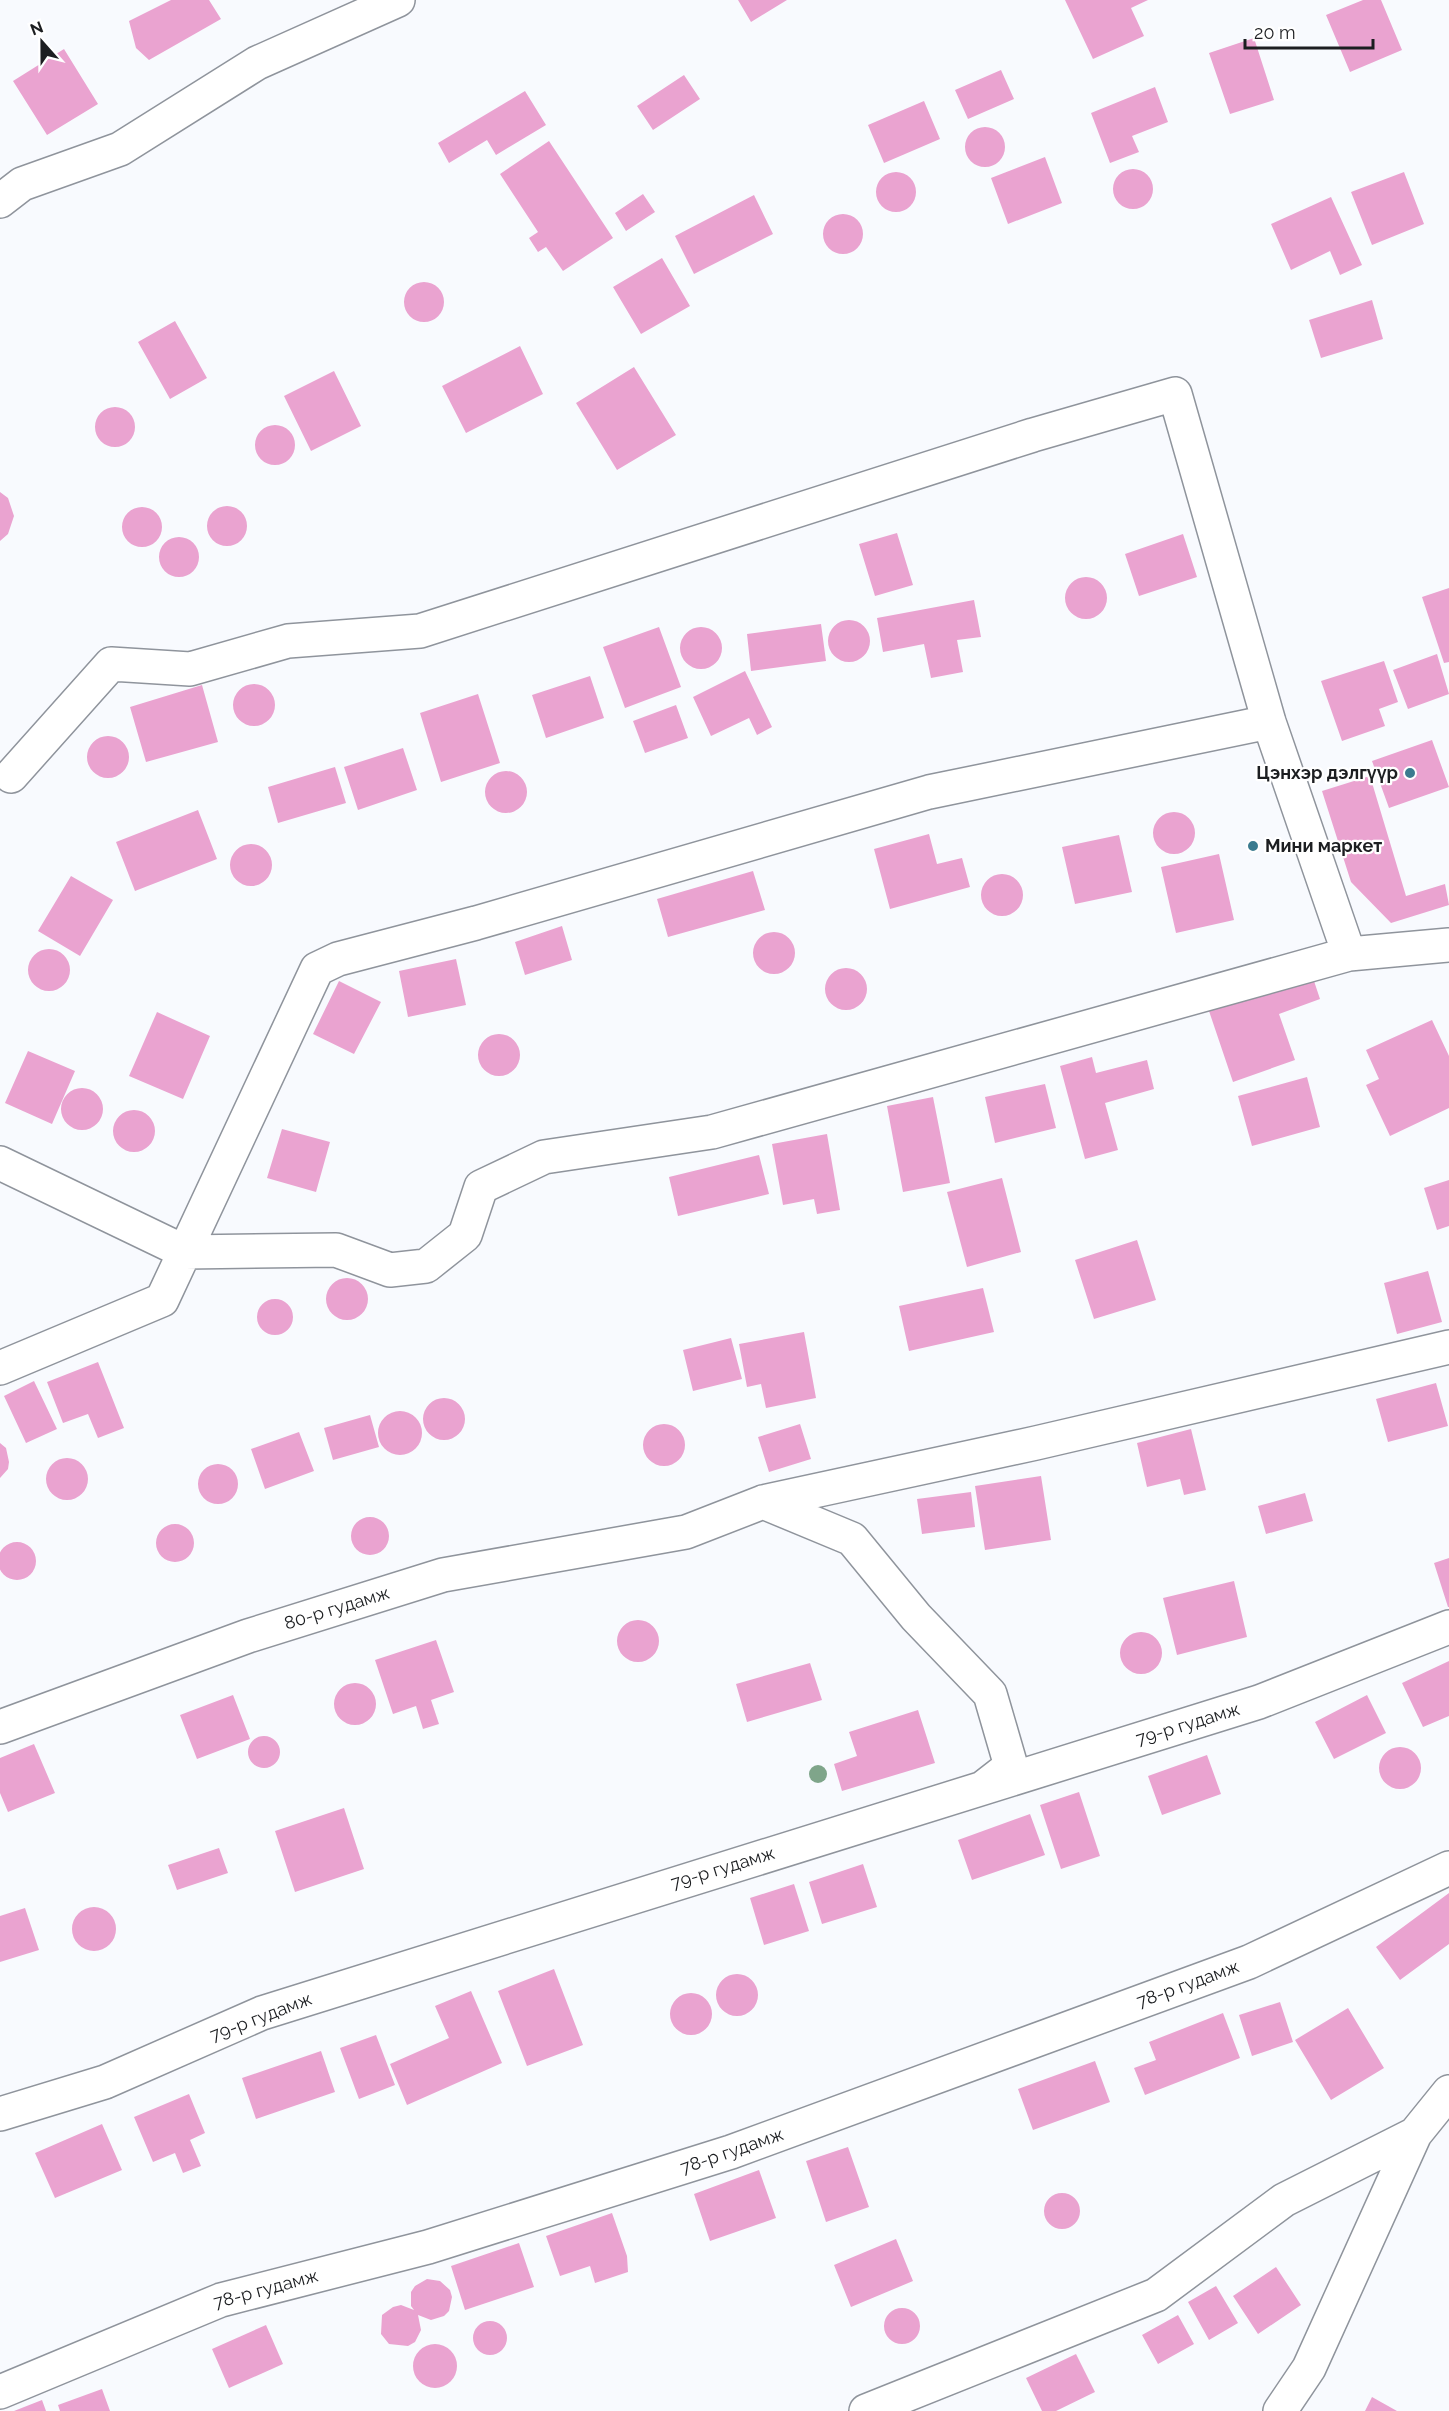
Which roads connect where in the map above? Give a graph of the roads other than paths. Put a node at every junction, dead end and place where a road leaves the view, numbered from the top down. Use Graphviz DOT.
graph roads {
  1 [pos="398,0"];
  2 [pos="0,201"];
  3 [pos="1269,722"];
  4 [pos="11,776"];
  5 [pos="1449,945"];
  6 [pos="1349,954"];
  7 [pos="0,1163"];
  8 [pos="185,1252"];
  9 [pos="1449,1347"];
  10 [pos="0,1368"];
  11 [pos="764,1502"];
  12 [pos="1449,1627"];
  13 [pos="0,1727"];
  14 [pos="984,1788"];
  15 [pos="1449,1868"];
  16 [pos="1449,2092"];
  17 [pos="0,2114"];
  18 [pos="1415,2134"];
  19 [pos="0,2392"];
  20 [pos="866,2411"];
  21 [pos="1280,2411"];
  1 -- 2 [label="street"];
  3 -- 4 [label="street"];
  3 -- 6 [label="street"];
  3 -- 8 [label="street"];
  5 -- 6 [label="street"];
  6 -- 8 [label="street"];
  7 -- 8 [label="street"];
  8 -- 10 [label="street"];
  9 -- 11 [label="street, 80-р гудамж"];
  11 -- 13 [label="street, 80-р гудамж"];
  11 -- 14 [label="street"];
  12 -- 14 [label="street, 79-р гудамж"];
  14 -- 17 [label="street, 79-р гудамж"];
  15 -- 19 [label="street, 78-р гудамж"];
  16 -- 18 [label="street"];
  18 -- 20 [label="street"];
  18 -- 21 [label="street"];
}
